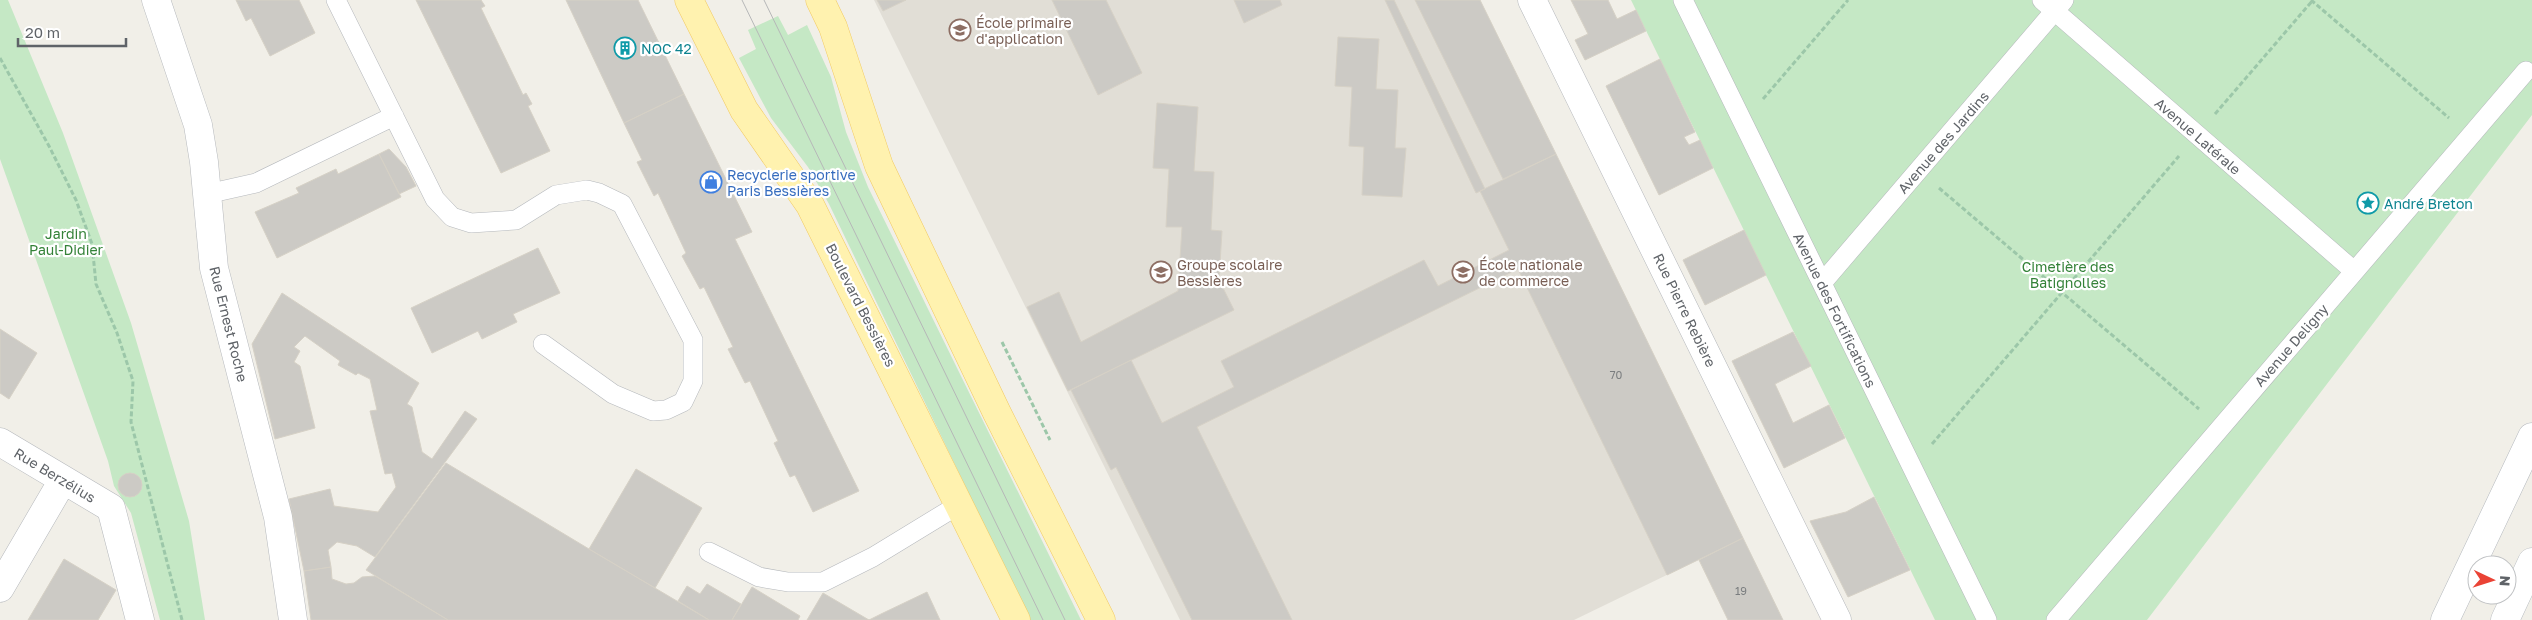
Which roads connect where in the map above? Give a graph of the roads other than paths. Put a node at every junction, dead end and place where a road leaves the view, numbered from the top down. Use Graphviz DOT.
graph roads {
  1 [pos="156,0"];
  2 [pos="336,0"];
  3 [pos="689,0"];
  4 [pos="820,0"];
  5 [pos="1532,0"];
  6 [pos="1683,0"];
  7 [pos="2053,4"];
  8 [pos="2526,71"];
  9 [pos="394,116"];
  10 [pos="207,194"];
  11 [pos="2354,271"];
  12 [pos="1822,283"];
  13 [pos="543,344"];
  14 [pos="2532,437"];
  15 [pos="0,442"];
  16 [pos="63,480"];
  17 [pos="960,504"];
  18 [pos="709,552"];
  19 [pos="2532,562"];
  20 [pos="0,588"];
  21 [pos="140,620"];
  22 [pos="293,620"];
  23 [pos="1016,620"];
  24 [pos="1100,620"];
  25 [pos="1837,620"];
  26 [pos="1987,620"];
  27 [pos="2056,620"];
  28 [pos="2445,620"];
  29 [pos="2505,620"];
  1 -- 10 [label="street, Rue Ernest Roche"];
  2 -- 9 [label="lane"];
  3 -- 17 [label="main road, Boulevard Bessières"];
  4 -- 24 [label="main road"];
  5 -- 25 [label="street, Rue Pierre Rebière"];
  6 -- 12 [label="lane, Avenue des Fortifications"];
  7 -- 11 [label="lane, Avenue Latérale"];
  7 -- 12 [label="lane, Avenue des Jardins"];
  8 -- 11 [label="lane, Avenue Deligny"];
  9 -- 10 [label="lane"];
  9 -- 13 [label="lane"];
  10 -- 22 [label="street, Rue Ernest Roche"];
  11 -- 27 [label="lane, Avenue Deligny"];
  12 -- 26 [label="lane, Avenue des Fortifications"];
  14 -- 28 [label="street"];
  15 -- 16 [label="street, Rue Berzélius"];
  16 -- 20 [label="street"];
  16 -- 21 [label="street, Rue Berzélius"];
  17 -- 18 [label="lane"];
  17 -- 23 [label="main road, Boulevard Bessières"];
  19 -- 29 [label="street"];
}
